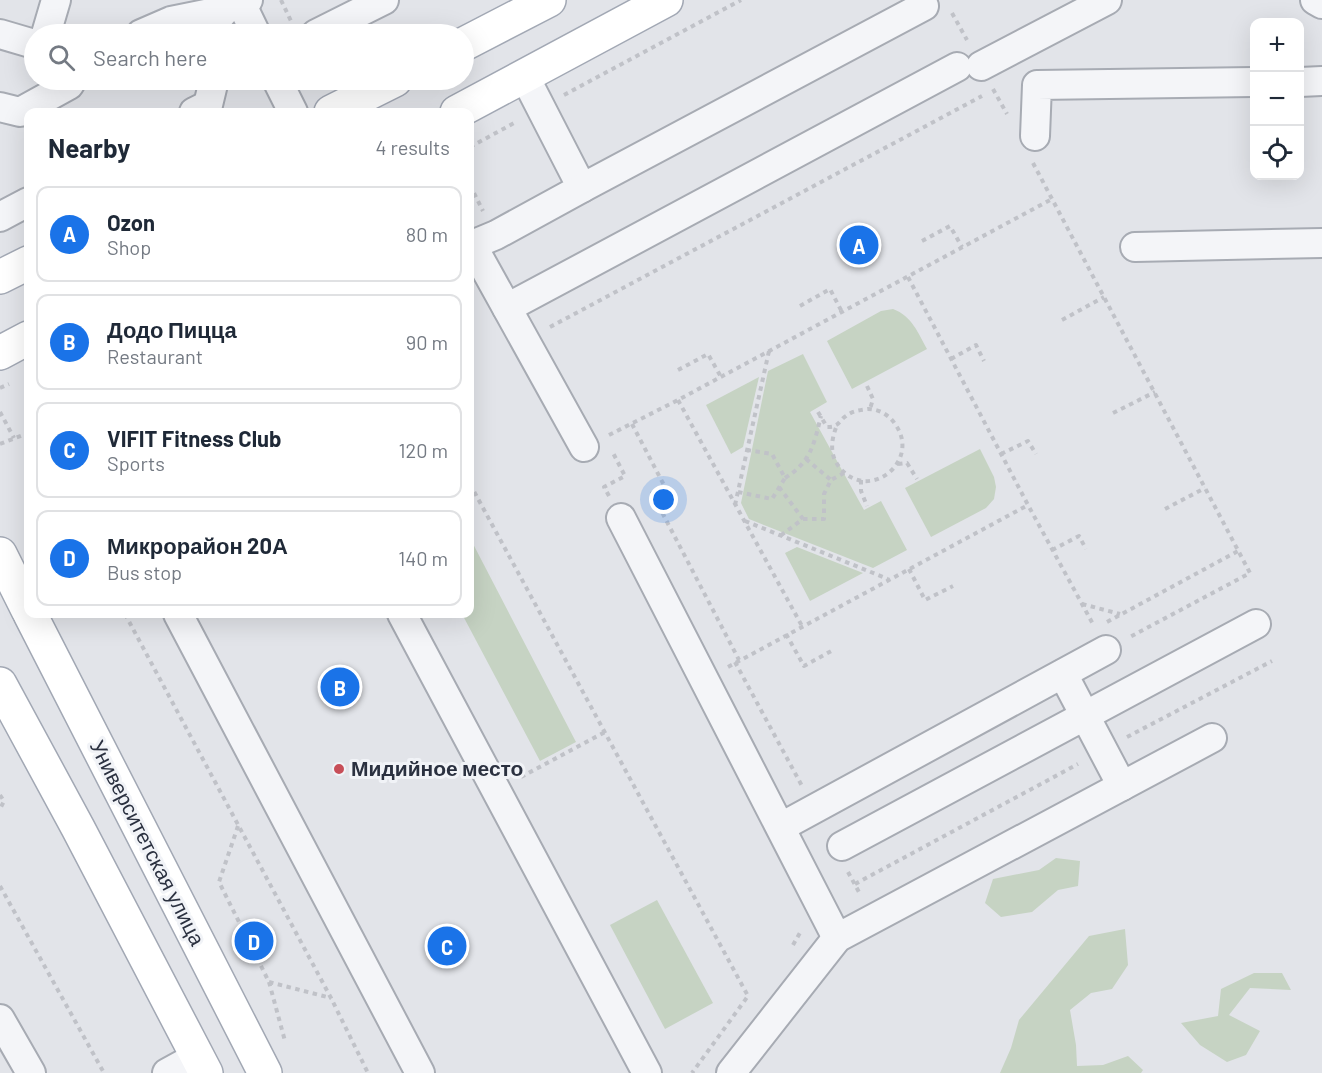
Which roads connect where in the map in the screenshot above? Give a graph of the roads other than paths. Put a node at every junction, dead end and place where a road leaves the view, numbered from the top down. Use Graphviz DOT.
graph roads {
  1 [pos="56,0"];
  2 [pos="384,0"];
  3 [pos="549,0"];
  4 [pos="666,0"];
  5 [pos="1107,0"];
  6 [pos="1315,0"];
  7 [pos="238,4"];
  8 [pos="1322,4"];
  9 [pos="937,8"];
  10 [pos="49,24"];
  11 [pos="164,24"];
  12 [pos="216,24"];
  13 [pos="250,24"];
  14 [pos="336,24"];
  15 [pos="0,34"];
  16 [pos="474,39"];
  17 [pos="24,41"];
  18 [pos="525,77"];
  19 [pos="1322,81"];
  20 [pos="1250,82"];
  21 [pos="1304,82"];
  22 [pos="60,90"];
  23 [pos="211,90"];
  24 [pos="282,90"];
  25 [pos="375,90"];
  26 [pos="0,106"];
  27 [pos="27,108"];
  28 [pos="202,108"];
  29 [pos="290,108"];
  30 [pos="339,108"];
  31 [pos="465,108"];
  32 [pos="24,110"];
  33 [pos="1033,148"];
  34 [pos="582,188"];
  35 [pos="24,204"];
  36 [pos="0,217"];
  37 [pos="1322,243"];
  38 [pos="474,245"];
  39 [pos="1135,247"];
  40 [pos="474,251"];
  41 [pos="24,265"];
  42 [pos="0,277"];
  43 [pos="507,308"];
  44 [pos="24,340"];
  45 [pos="0,353"];
  46 [pos="594,442"];
  47 [pos="621,518"];
  48 [pos="0,554"];
  49 [pos="24,602"];
  50 [pos="32,618"];
  51 [pos="180,618"];
  52 [pos="404,618"];
  53 [pos="1256,624"];
  54 [pos="1106,650"];
  55 [pos="1063,674"];
  56 [pos="0,684"];
  57 [pos="1084,715"];
  58 [pos="1212,738"];
  59 [pos="1122,786"];
  60 [pos="781,827"];
  61 [pos="842,846"];
  62 [pos="837,938"];
  63 [pos="0,1019"];
  64 [pos="740,1062"];
  65 [pos="202,1065"];
  66 [pos="31,1073"];
  67 [pos="167,1073"];
  68 [pos="265,1073"];
  69 [pos="420,1073"];
  70 [pos="647,1073"];
  1 -- 10 [label="street"];
  2 -- 14 [label="street"];
  3 -- 16 [label="main road"];
  4 -- 18 [label="main road"];
  5 -- 43 [label="street"];
  6 -- 8 [label="street"];
  7 -- 11 [label="street"];
  7 -- 12 [label="street"];
  7 -- 13 [label="street"];
  9 -- 34 [label="street"];
  15 -- 17 [label="street"];
  18 -- 31 [label="main road"];
  18 -- 34 [label="street"];
  19 -- 21 [label="street"];
  20 -- 33 [label="street"];
  22 -- 27 [label="street"];
  23 -- 28 [label="street"];
  24 -- 29 [label="street"];
  25 -- 30 [label="main road"];
  26 -- 32 [label="street"];
  34 -- 38 [label="street"];
  35 -- 36 [label="street"];
  37 -- 39 [label="street"];
  40 -- 43 [label="street"];
  41 -- 42 [label="main road"];
  43 -- 46 [label="street"];
  44 -- 45 [label="main road"];
  47 -- 60 [label="street"];
  48 -- 49 [label="main road, Университетская улица"];
  50 -- 68 [label="main road, Университетская улица"];
  51 -- 69 [label="street"];
  52 -- 70 [label="street"];
  53 -- 57 [label="street"];
  54 -- 55 [label="street"];
  55 -- 57 [label="street"];
  55 -- 60 [label="street"];
  56 -- 65 [label="main road"];
  57 -- 59 [label="street"];
  57 -- 61 [label="street"];
  58 -- 59 [label="street"];
  59 -- 62 [label="street"];
  60 -- 62 [label="street"];
  62 -- 64 [label="street"];
  63 -- 66 [label="street"];
  65 -- 67 [label="street"];
}
